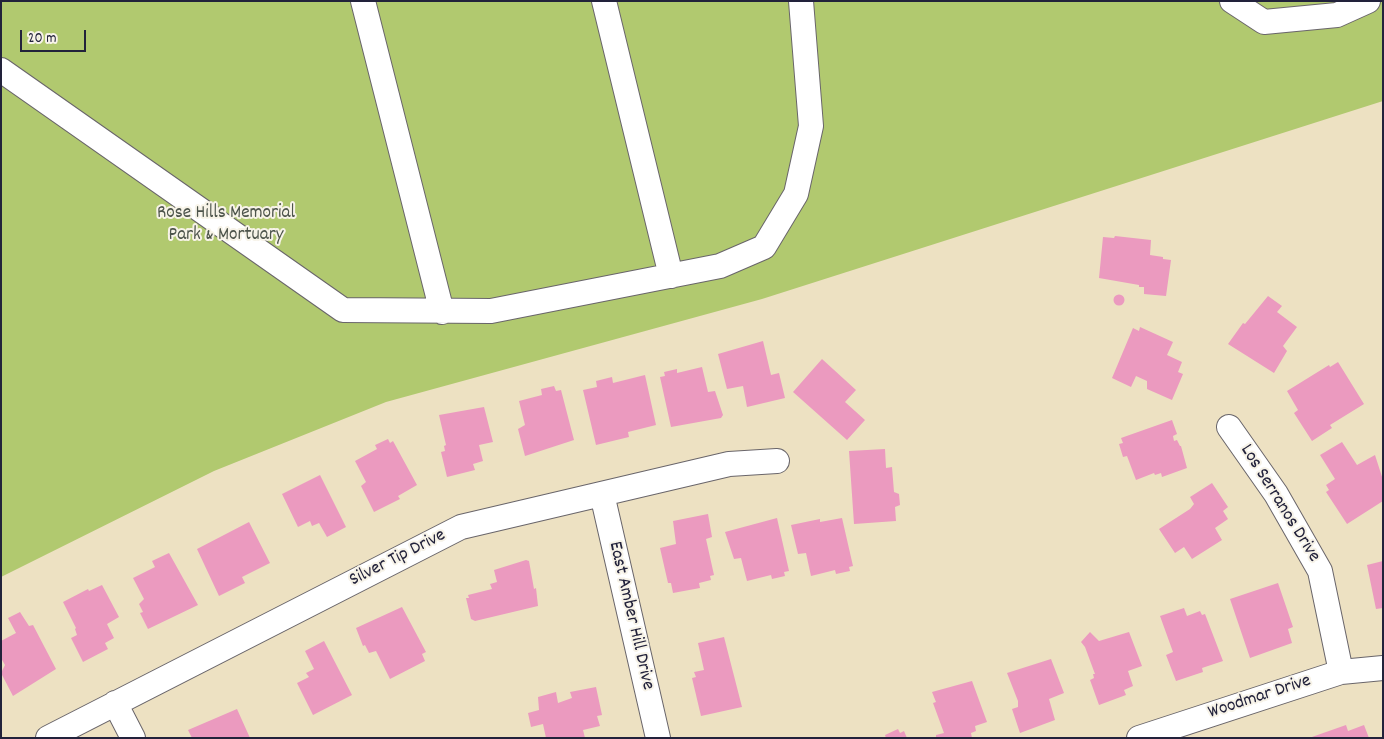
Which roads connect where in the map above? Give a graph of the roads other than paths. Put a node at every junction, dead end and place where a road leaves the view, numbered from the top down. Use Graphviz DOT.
graph roads {
  1 [pos="363,1"];
  2 [pos="604,1"];
  3 [pos="800,1"];
  4 [pos="1232,1"];
  5 [pos="1368,1"];
  6 [pos="1,70"];
  7 [pos="671,276"];
  8 [pos="442,312"];
  9 [pos="1229,427"];
  10 [pos="777,461"];
  11 [pos="602,494"];
  12 [pos="1383,668"];
  13 [pos="1341,672"];
  14 [pos="115,703"];
  15 [pos="48,738"];
  16 [pos="133,738"];
  17 [pos="658,738"];
  18 [pos="1139,738"];
  1 -- 8 [label="street"];
  2 -- 7 [label="street"];
  3 -- 7 [label="street"];
  4 -- 5 [label="street"];
  6 -- 8 [label="street"];
  7 -- 8 [label="street"];
  9 -- 13 [label="street, Los Serranos Drive"];
  10 -- 11 [label="street, Silver Tip Drive"];
  11 -- 14 [label="street, Silver Tip Drive"];
  11 -- 17 [label="street, East Amber Hill Drive"];
  12 -- 13 [label="street, Woodmar Drive"];
  13 -- 18 [label="street, Woodmar Drive"];
  14 -- 15 [label="street, Silver Tip Drive"];
  14 -- 16 [label="street"];
}
